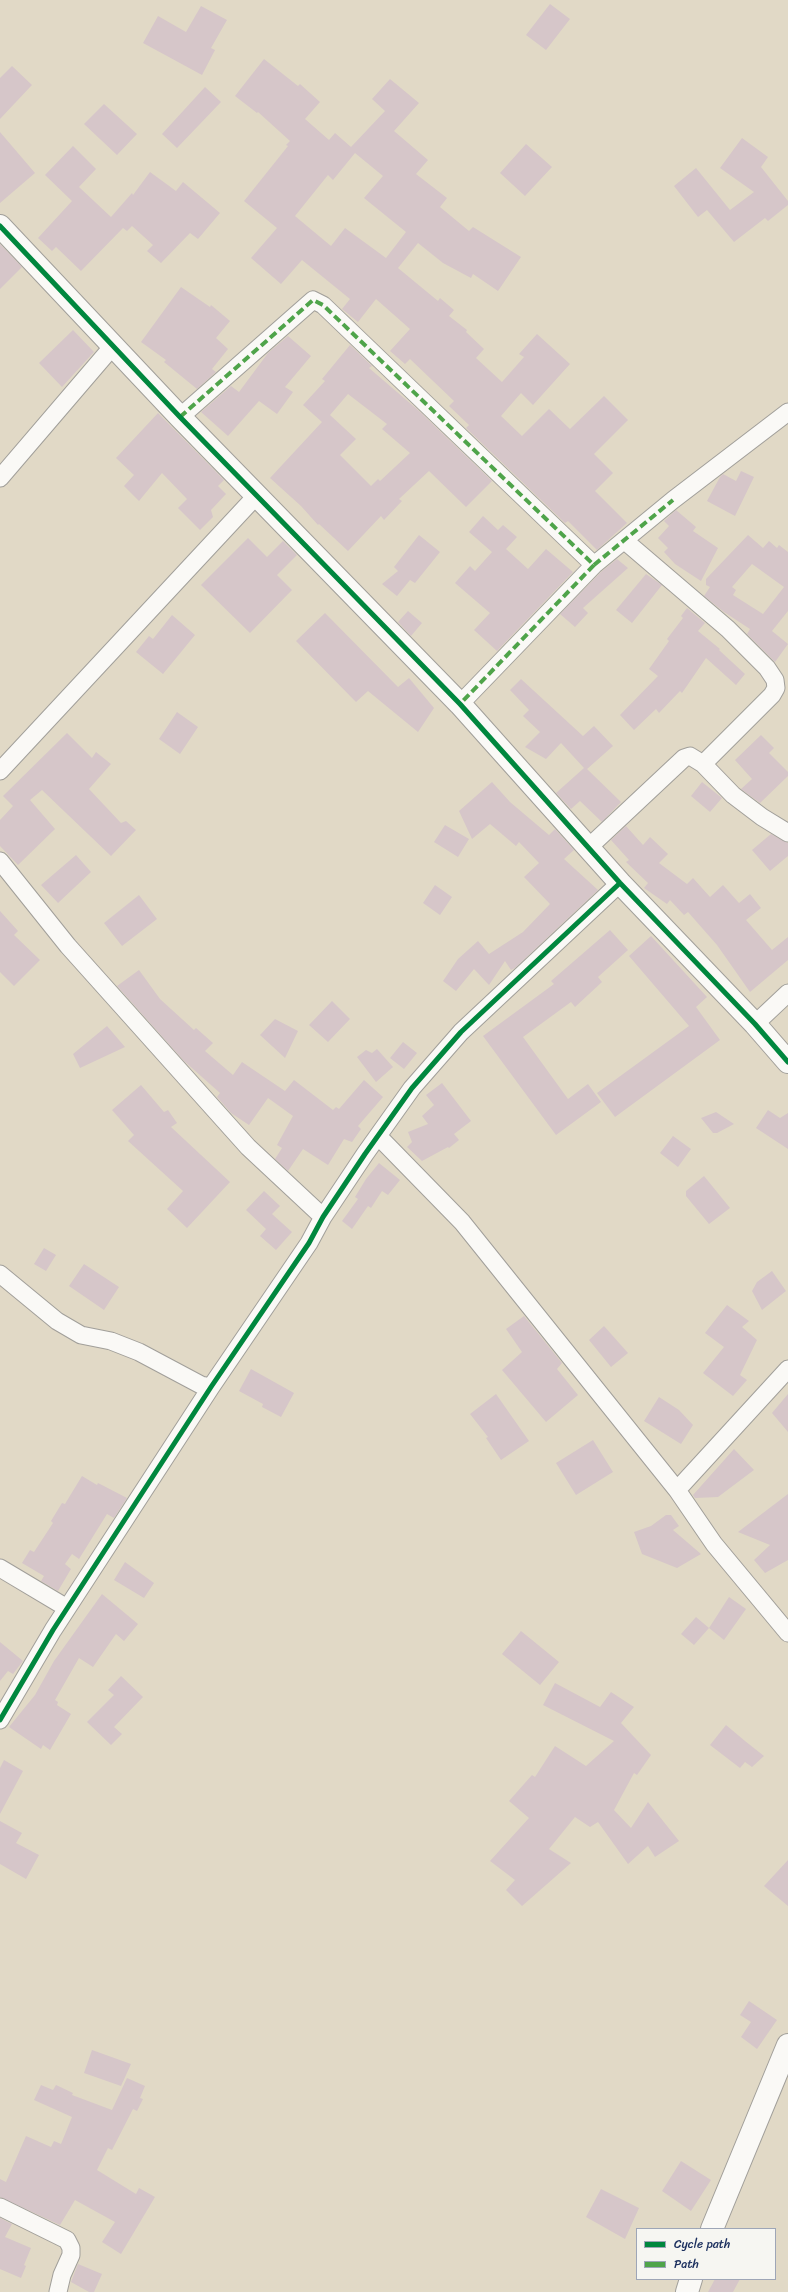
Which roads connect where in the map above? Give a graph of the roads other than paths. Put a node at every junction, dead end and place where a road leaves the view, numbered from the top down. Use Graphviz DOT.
graph roads {
  1 [pos="0,226"];
  2 [pos="113,346"];
  3 [pos="788,412"];
  4 [pos="180,417"];
  5 [pos="0,478"];
  6 [pos="257,495"];
  7 [pos="625,541"];
  8 [pos="594,565"];
  9 [pos="460,704"];
  10 [pos="703,764"];
  11 [pos="0,771"];
  12 [pos="788,833"];
  13 [pos="589,847"];
  14 [pos="0,861"];
  15 [pos="620,883"];
  16 [pos="788,993"];
  17 [pos="755,1024"];
  18 [pos="788,1062"];
  19 [pos="378,1136"];
  20 [pos="323,1217"];
  21 [pos="0,1274"];
  22 [pos="788,1369"];
  23 [pos="211,1387"];
  24 [pos="677,1490"];
  25 [pos="0,1568"];
  26 [pos="67,1608"];
  27 [pos="788,1633"];
  28 [pos="0,1720"];
  29 [pos="788,2045"];
  30 [pos="0,2207"];
  31 [pos="712,2228"];
  32 [pos="691,2280"];
  33 [pos="58,2292"];
  34 [pos="688,2292"];
  1 -- 2 [label="street"];
  2 -- 4 [label="street"];
  2 -- 5 [label="street"];
  3 -- 7 [label="street"];
  4 -- 6 [label="street"];
  4 -- 8 [label="street"];
  6 -- 9 [label="street"];
  6 -- 11 [label="street"];
  7 -- 8 [label="street"];
  7 -- 10 [label="street"];
  8 -- 9 [label="street"];
  9 -- 13 [label="street"];
  10 -- 12 [label="street"];
  10 -- 13 [label="street"];
  13 -- 15 [label="street"];
  14 -- 20 [label="street"];
  15 -- 17 [label="street"];
  15 -- 19 [label="street"];
  16 -- 17 [label="street"];
  17 -- 18 [label="street"];
  19 -- 20 [label="street"];
  19 -- 24 [label="street"];
  20 -- 23 [label="street"];
  21 -- 23 [label="street"];
  22 -- 24 [label="street"];
  23 -- 26 [label="street"];
  24 -- 27 [label="street"];
  25 -- 26 [label="street"];
  26 -- 28 [label="street"];
  29 -- 31 [label="street"];
  30 -- 33 [label="street"];
  32 -- 34 [label="street"];
}
